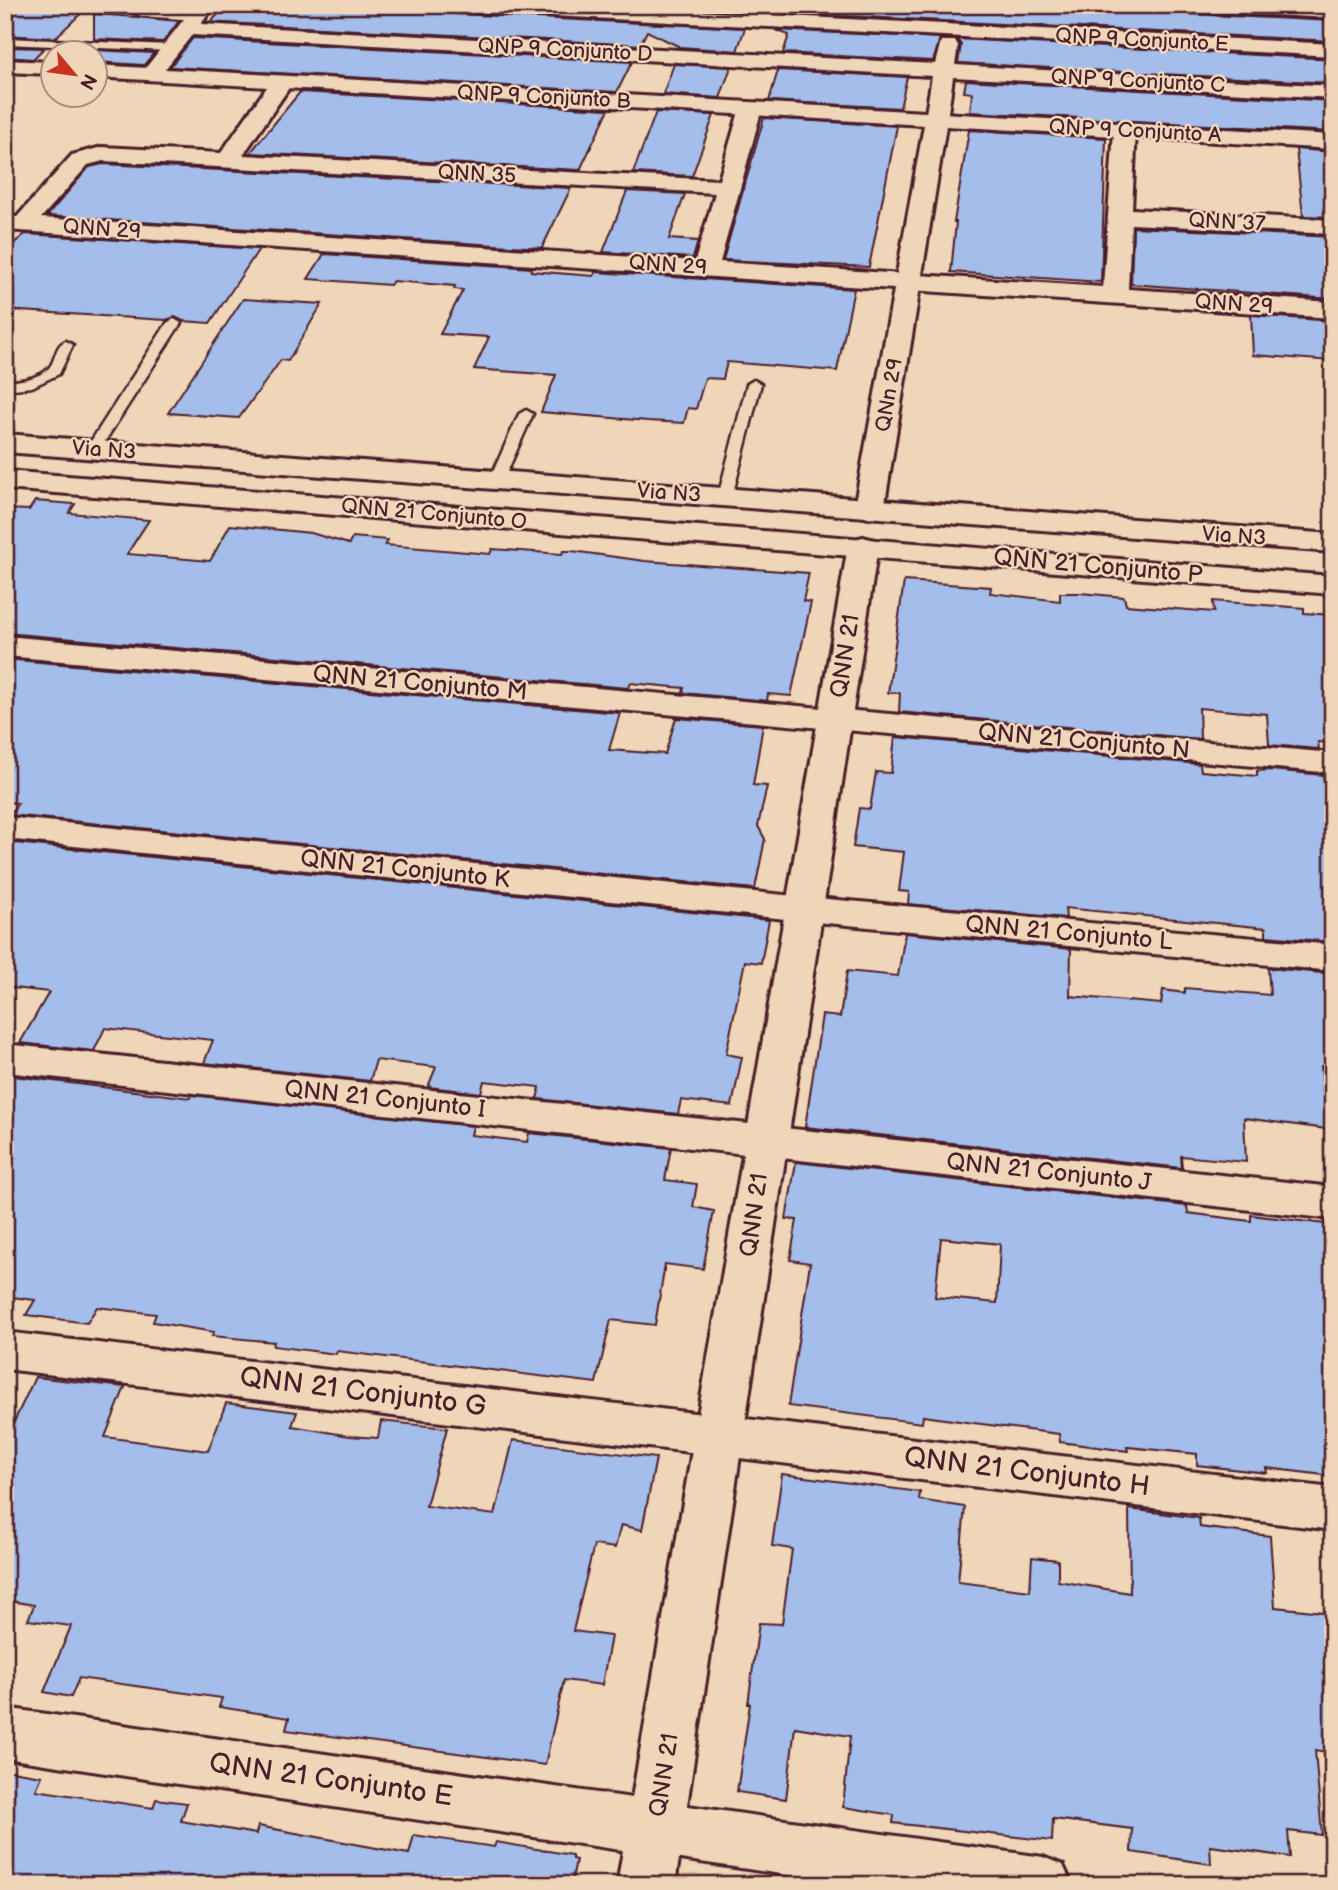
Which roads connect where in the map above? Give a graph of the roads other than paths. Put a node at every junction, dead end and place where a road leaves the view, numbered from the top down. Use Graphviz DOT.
graph roads {
  1 [pos="116,5"];
  2 [pos="456,5"];
  3 [pos="954,5"];
  4 [pos="1189,5"];
  5 [pos="1333,12"];
  6 [pos="196,17"];
  7 [pos="951,30"];
  8 [pos="5,41"];
  9 [pos="171,48"];
  10 [pos="1333,50"];
  11 [pos="5,66"];
  12 [pos="38,67"];
  13 [pos="943,70"];
  14 [pos="108,72"];
  15 [pos="151,74"];
  16 [pos="282,82"];
  17 [pos="1333,92"];
  18 [pos="751,108"];
  19 [pos="936,120"];
  20 [pos="1125,130"];
  21 [pos="1333,142"];
  22 [pos="226,162"];
  23 [pos="727,187"];
  24 [pos="1122,216"];
  25 [pos="11,226"];
  26 [pos="1333,227"];
  27 [pos="706,267"];
  28 [pos="909,282"];
  29 [pos="1115,296"];
  30 [pos="1333,310"];
  31 [pos="174,323"];
  32 [pos="66,345"];
  33 [pos="754,384"];
  34 [pos="5,386"];
  35 [pos="526,414"];
  36 [pos="5,443"];
  37 [pos="93,449"];
  38 [pos="296,465"];
  39 [pos="5,470"];
  40 [pos="5,480"];
  41 [pos="496,481"];
  42 [pos="666,493"];
  43 [pos="725,497"];
  44 [pos="369,509"];
  45 [pos="866,527"];
  46 [pos="1333,543"];
  47 [pos="1333,576"];
  48 [pos="1227,577"];
  49 [pos="1333,585"];
  50 [pos="5,646"];
  51 [pos="834,720"];
  52 [pos="1333,763"];
  53 [pos="5,828"];
  54 [pos="805,909"];
  55 [pos="1333,958"];
  56 [pos="5,1058"];
  57 [pos="765,1140"];
  58 [pos="1333,1203"];
  59 [pos="5,1350"];
  60 [pos="721,1434"];
  61 [pos="1333,1510"];
  62 [pos="5,1733"];
  63 [pos="656,1827"];
  64 [pos="646,1885"];
  65 [pos="1043,1885"];
  1 -- 6 [label="lane"];
  2 -- 7 [label="street, QNP 9 Conjunto E"];
  3 -- 7 [label="street"];
  4 -- 5 [label="street"];
  6 -- 9 [label="street"];
  6 -- 13 [label="street, QNP 9 Conjunto D"];
  7 -- 10 [label="street, QNP 9 Conjunto E"];
  7 -- 13 [label="street"];
  8 -- 9 [label="lane"];
  9 -- 15 [label="street"];
  11 -- 12 [label="street"];
  13 -- 17 [label="street, QNP 9 Conjunto C"];
  13 -- 19 [label="street"];
  14 -- 15 [label="street, QNP 9 Conjunto B"];
  15 -- 16 [label="street, QNP 9 Conjunto B"];
  16 -- 18 [label="street, QNP 9 Conjunto B"];
  16 -- 22 [label="street"];
  18 -- 19 [label="street, QNP 9 Conjunto B"];
  18 -- 23 [label="street"];
  19 -- 20 [label="street, QNP 9 Conjunto A"];
  19 -- 28 [label="street"];
  20 -- 21 [label="street, QNP 9 Conjunto A"];
  20 -- 24 [label="street"];
  22 -- 23 [label="street, QNN 35"];
  22 -- 25 [label="street, QNN 35"];
  23 -- 27 [label="street"];
  24 -- 26 [label="street, QNN 37"];
  24 -- 29 [label="street"];
  25 -- 27 [label="street, QNN 29"];
  27 -- 28 [label="street, QNN 29"];
  28 -- 29 [label="street, QNN 29"];
  28 -- 45 [label="street, QNn 29"];
  29 -- 30 [label="street, QNN 29"];
  31 -- 37 [label="lane"];
  32 -- 34 [label="lane"];
  33 -- 43 [label="lane"];
  35 -- 41 [label="lane"];
  36 -- 37 [label="street, Via N3"];
  37 -- 38 [label="street, Via N3"];
  38 -- 39 [label="street"];
  38 -- 41 [label="street, Via N3"];
  40 -- 44 [label="street, QNN 21 Conjunto O"];
  41 -- 42 [label="street, Via N3"];
  42 -- 43 [label="street, Via N3"];
  42 -- 44 [label="street"];
  43 -- 45 [label="street, Via N3"];
  44 -- 45 [label="street, QNN 21 Conjunto O"];
  45 -- 46 [label="street, Via N3"];
  45 -- 48 [label="street, QNN 21 Conjunto P"];
  45 -- 51 [label="street, QNN 21"];
  47 -- 48 [label="street"];
  48 -- 49 [label="street, QNN 21 Conjunto P"];
  50 -- 51 [label="street, QNN 21 Conjunto M"];
  51 -- 52 [label="street, QNN 21 Conjunto N"];
  51 -- 54 [label="street, QNN 21"];
  53 -- 54 [label="street, QNN 21 Conjunto K"];
  54 -- 55 [label="street, QNN 21 Conjunto L"];
  54 -- 57 [label="street, QNN 21"];
  56 -- 57 [label="street, QNN 21 Conjunto I"];
  57 -- 58 [label="street, QNN 21 Conjunto J"];
  57 -- 60 [label="street, QNN 21"];
  59 -- 60 [label="street, QNN 21 Conjunto G"];
  60 -- 61 [label="street, QNN 21 Conjunto H"];
  60 -- 63 [label="street, QNN 21"];
  62 -- 63 [label="street, QNN 21 Conjunto E"];
  63 -- 64 [label="street, QNN 21"];
  63 -- 65 [label="street, QNN 21 Conjunto E"];
}
